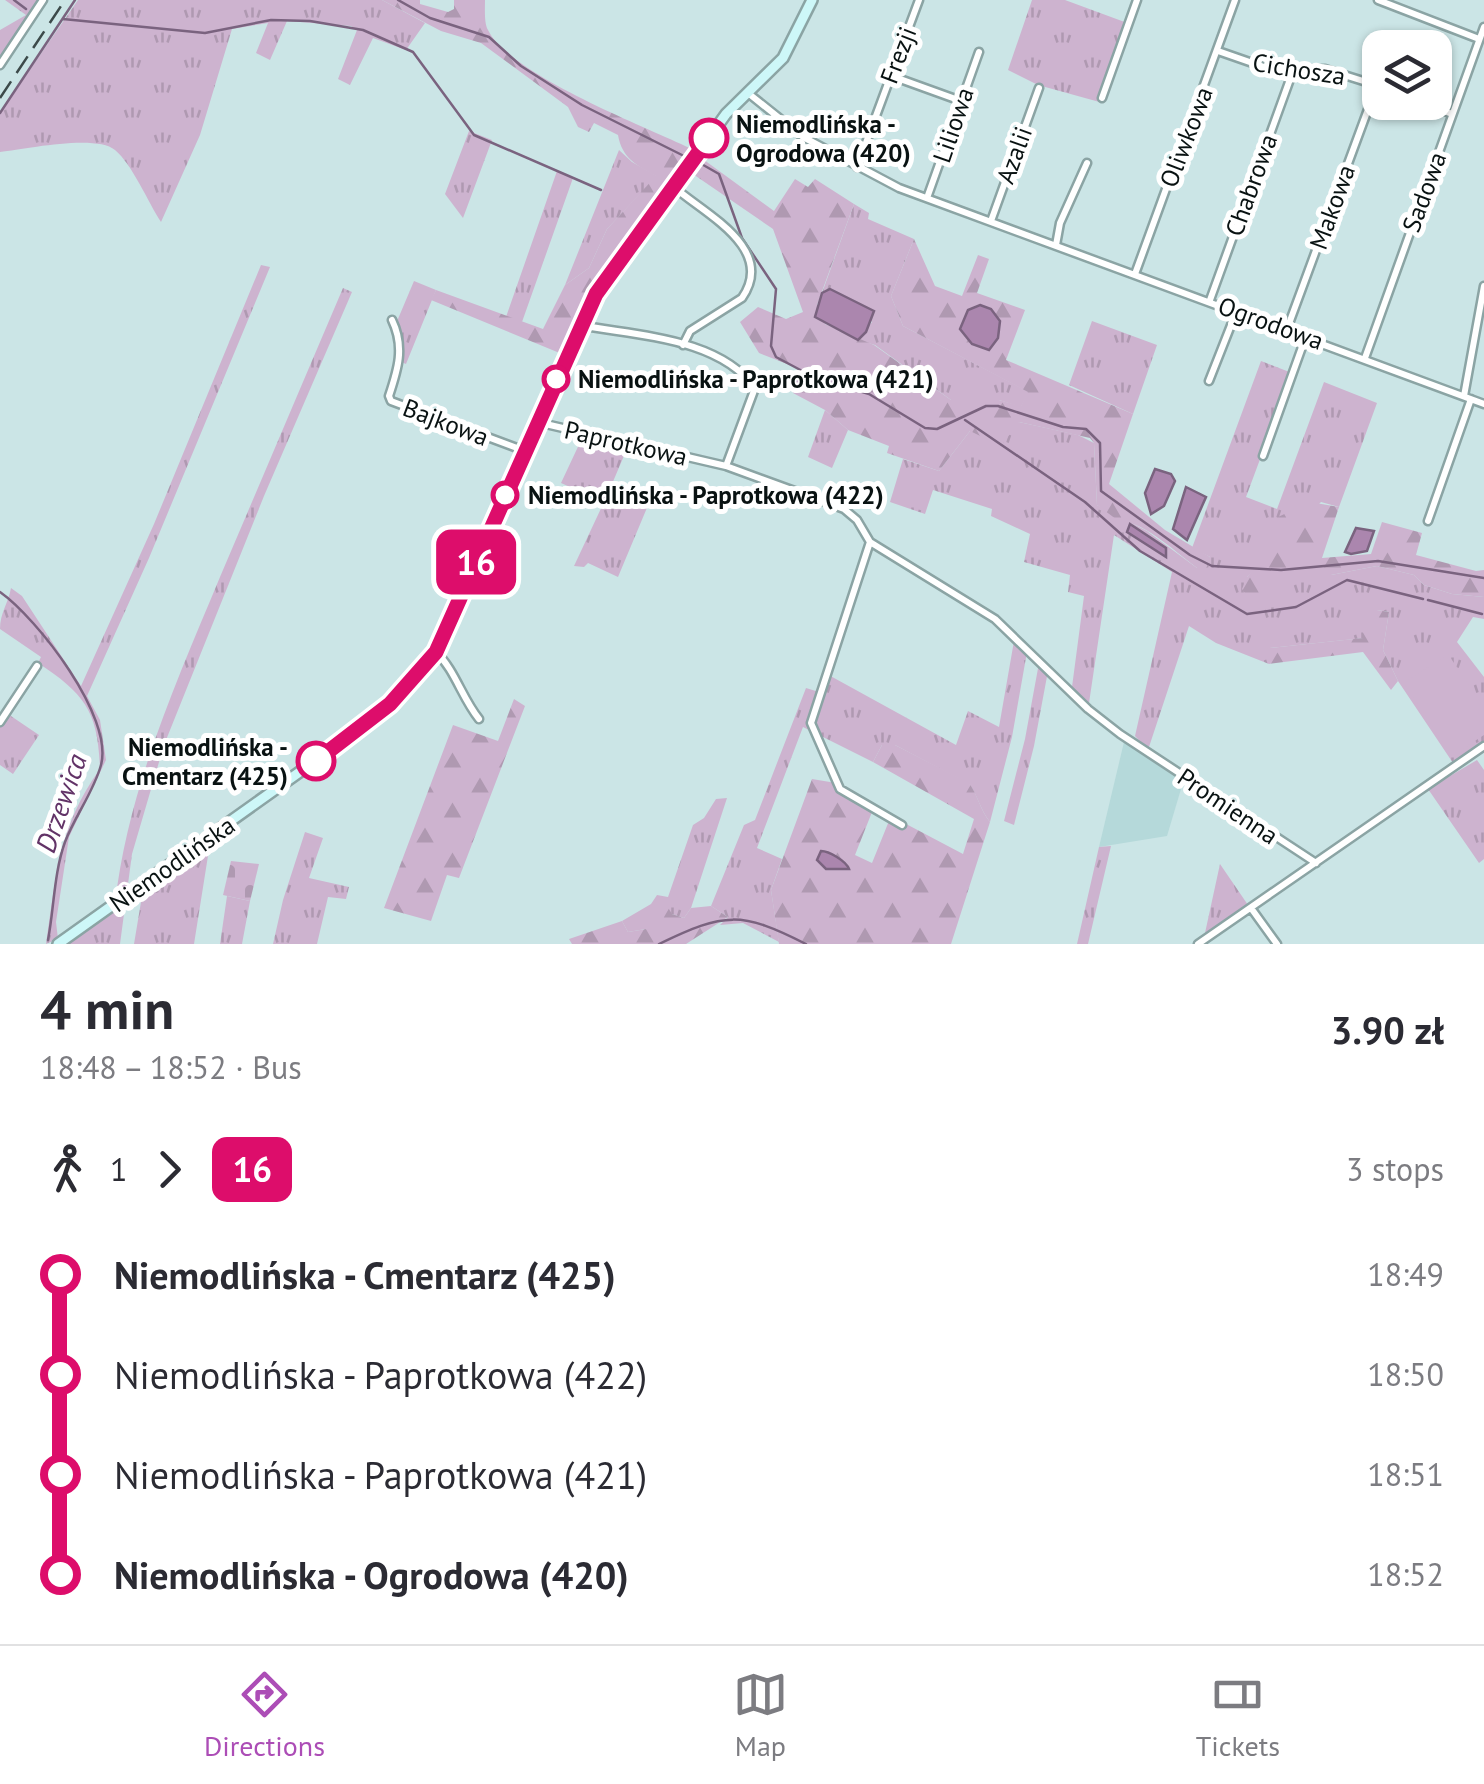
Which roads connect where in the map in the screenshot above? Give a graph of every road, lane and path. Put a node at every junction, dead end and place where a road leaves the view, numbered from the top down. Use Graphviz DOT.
graph roads {
  1 [pos="43,0"];
  2 [pos="812,0"];
  3 [pos="919,0"];
  4 [pos="1137,0"];
  5 [pos="1235,0"];
  6 [pos="1378,0"];
  7 [pos="1484,27"];
  8 [pos="1480,39"];
  9 [pos="1218,51"];
  10 [pos="978,52"];
  11 [pos="0,65"];
  12 [pos="1293,70"];
  13 [pos="889,75"];
  14 [pos="1362,81"];
  15 [pos="1039,88"];
  16 [pos="748,94"];
  17 [pos="1102,98"];
  18 [pos="962,101"];
  19 [pos="1452,114"];
  20 [pos="1365,120"];
  21 [pos="1450,120"];
  22 [pos="1087,163"];
  23 [pos="857,166"];
  24 [pos="674,187"];
  25 [pos="927,198"];
  26 [pos="991,221"];
  27 [pos="1056,244"];
  28 [pos="1135,274"];
  29 [pos="1484,286"];
  30 [pos="1210,300"];
  31 [pos="1237,310"];
  32 [pos="392,320"];
  33 [pos="580,325"];
  34 [pos="1287,329"];
  35 [pos="1306,336"];
  36 [pos="683,345"];
  37 [pos="1365,358"];
  38 [pos="1210,381"];
  39 [pos="1468,398"];
  40 [pos="1484,404"];
  41 [pos="538,422"];
  42 [pos="525,451"];
  43 [pos="1263,456"];
  44 [pos="726,466"];
  45 [pos="1428,520"];
  46 [pos="870,542"];
  47 [pos="940,583"];
  48 [pos="436,652"];
  49 [pos="37,666"];
  50 [pos="479,719"];
  51 [pos="0,722"];
  52 [pos="1484,746"];
  53 [pos="902,825"];
  54 [pos="1316,863"];
  55 [pos="1251,908"];
  56 [pos="1201,943"];
  57 [pos="58,944"];
  58 [pos="1277,944"];
  1 -- 11 [label="street"];
  2 -- 16 [label="main road, Niemodlińska"];
  3 -- 13 [label="street, Frezji"];
  4 -- 17 [label="street"];
  5 -- 9 [label="street, Oliwkowa"];
  6 -- 8 [label="street"];
  7 -- 8 [label="street, Sadowa"];
  8 -- 19 [label="street, Sadowa"];
  9 -- 12 [label="street, Cichosza"];
  9 -- 28 [label="street, Oliwkowa"];
  10 -- 18 [label="street, Liliowa"];
  12 -- 14 [label="street, Cichosza"];
  12 -- 30 [label="street, Chabrowa"];
  13 -- 18 [label="street"];
  13 -- 23 [label="street, Frezji"];
  15 -- 26 [label="street, Azalii"];
  16 -- 23 [label="street, Ogrodowa"];
  16 -- 24 [label="main road, Niemodlińska"];
  18 -- 25 [label="street, Liliowa"];
  20 -- 34 [label="street, Makowa"];
  21 -- 37 [label="street, Sadowa"];
  22 -- 27 [label="street"];
  23 -- 25 [label="street, Ogrodowa"];
  24 -- 33 [label="main road, Niemodlińska"];
  24 -- 36 [label="street"];
  25 -- 26 [label="street, Ogrodowa"];
  26 -- 27 [label="street, Ogrodowa"];
  27 -- 28 [label="street, Ogrodowa"];
  28 -- 30 [label="street, Ogrodowa"];
  29 -- 39 [label="street"];
  30 -- 31 [label="street, Ogrodowa"];
  31 -- 34 [label="street, Ogrodowa"];
  31 -- 38 [label="street"];
  32 -- 42 [label="street, Bajkowa"];
  33 -- 36 [label="street"];
  33 -- 41 [label="main road, Niemodlińska"];
  34 -- 35 [label="street, Ogrodowa"];
  35 -- 37 [label="street, Ogrodowa"];
  35 -- 43 [label="street"];
  36 -- 44 [label="street"];
  37 -- 39 [label="street, Ogrodowa"];
  39 -- 40 [label="street, Ogrodowa"];
  39 -- 45 [label="street"];
  41 -- 42 [label="main road, Niemodlińska"];
  41 -- 44 [label="street, Paprotkowa"];
  42 -- 48 [label="main road, Niemodlińska"];
  44 -- 46 [label="street, Paprotkowa"];
  46 -- 47 [label="street, Paprotkowa"];
  46 -- 53 [label="street"];
  47 -- 54 [label="street, Promienna"];
  48 -- 50 [label="street"];
  48 -- 57 [label="main road, Niemodlińska"];
  49 -- 51 [label="street"];
  52 -- 54 [label="street"];
  54 -- 55 [label="street"];
  55 -- 56 [label="street"];
  55 -- 58 [label="street"];
}
